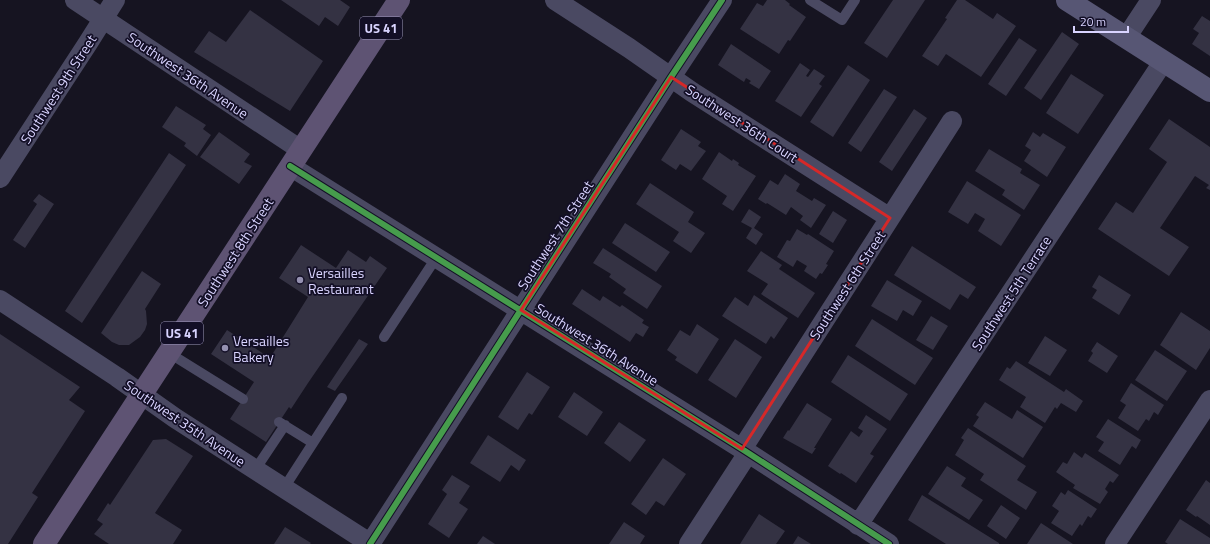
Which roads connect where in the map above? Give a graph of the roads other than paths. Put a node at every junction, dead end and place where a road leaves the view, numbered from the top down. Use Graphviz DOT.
graph roads {
  1 [pos="75,0"];
  2 [pos="114,0"];
  3 [pos="399,0"];
  4 [pos="555,0"];
  5 [pos="722,0"];
  6 [pos="810,0"];
  7 [pos="855,0"];
  8 [pos="1067,0"];
  9 [pos="1151,0"];
  10 [pos="103,18"];
  11 [pos="1126,38"];
  12 [pos="1163,62"];
  13 [pos="671,77"];
  14 [pos="1210,91"];
  15 [pos="952,122"];
  16 [pos="296,158"];
  17 [pos="0,178"];
  18 [pos="890,218"];
  19 [pos="436,258"];
  20 [pos="0,300"];
  21 [pos="521,310"];
  22 [pos="384,336"];
  23 [pos="169,353"];
  24 [pos="142,395"];
  25 [pos="342,398"];
  26 [pos="243,399"];
  27 [pos="1210,400"];
  28 [pos="313,443"];
  29 [pos="745,451"];
  30 [pos="255,470"];
  31 [pos="284,488"];
  32 [pos="858,525"];
  33 [pos="44,544"];
  34 [pos="370,544"];
  35 [pos="689,544"];
  36 [pos="889,544"];
  37 [pos="1115,544"];
  1 -- 10 [label="street, Southwest 36th Avenue"];
  2 -- 10 [label="street, Southwest 9th Street"];
  3 -- 16 [label="main road, Southwest 8th Street / US 41"];
  4 -- 13 [label="street, Southwest 36th Court"];
  5 -- 13 [label="street, Southwest 7th Street"];
  6 -- 7 [label="lane"];
  8 -- 11 [label="main road"];
  9 -- 11 [label="street"];
  10 -- 16 [label="street, Southwest 36th Avenue"];
  10 -- 17 [label="street, Southwest 9th Street"];
  11 -- 12 [label="main road"];
  12 -- 14 [label="main road"];
  12 -- 32 [label="street, Southwest 5th Terrace"];
  13 -- 18 [label="street, Southwest 36th Court"];
  13 -- 21 [label="street, Southwest 7th Street"];
  15 -- 18 [label="street, Southwest 6th Street"];
  16 -- 19 [label="street, Southwest 36th Avenue"];
  16 -- 23 [label="main road, Southwest 8th Street / US 41"];
  18 -- 29 [label="street, Southwest 6th Street"];
  19 -- 21 [label="street, Southwest 36th Avenue"];
  19 -- 22 [label="lane"];
  20 -- 24 [label="street, Southwest 35th Avenue"];
  21 -- 29 [label="street, Southwest 36th Avenue"];
  21 -- 34 [label="street, Southwest 7th Street"];
  23 -- 24 [label="main road, Southwest 8th Street / US 41"];
  23 -- 26 [label="lane"];
  24 -- 30 [label="street, Southwest 35th Avenue"];
  24 -- 33 [label="main road, Southwest 8th Street / US 41"];
  25 -- 28 [label="lane"];
  27 -- 37 [label="street"];
  28 -- 30 [label="lane"];
  28 -- 31 [label="lane"];
  29 -- 32 [label="street, Southwest 36th Avenue"];
  29 -- 35 [label="street, Southwest 6th Street"];
  30 -- 31 [label="street, Southwest 35th Avenue"];
  31 -- 34 [label="street, Southwest 35th Avenue"];
  32 -- 36 [label="street, Southwest 36th Avenue"];
}
